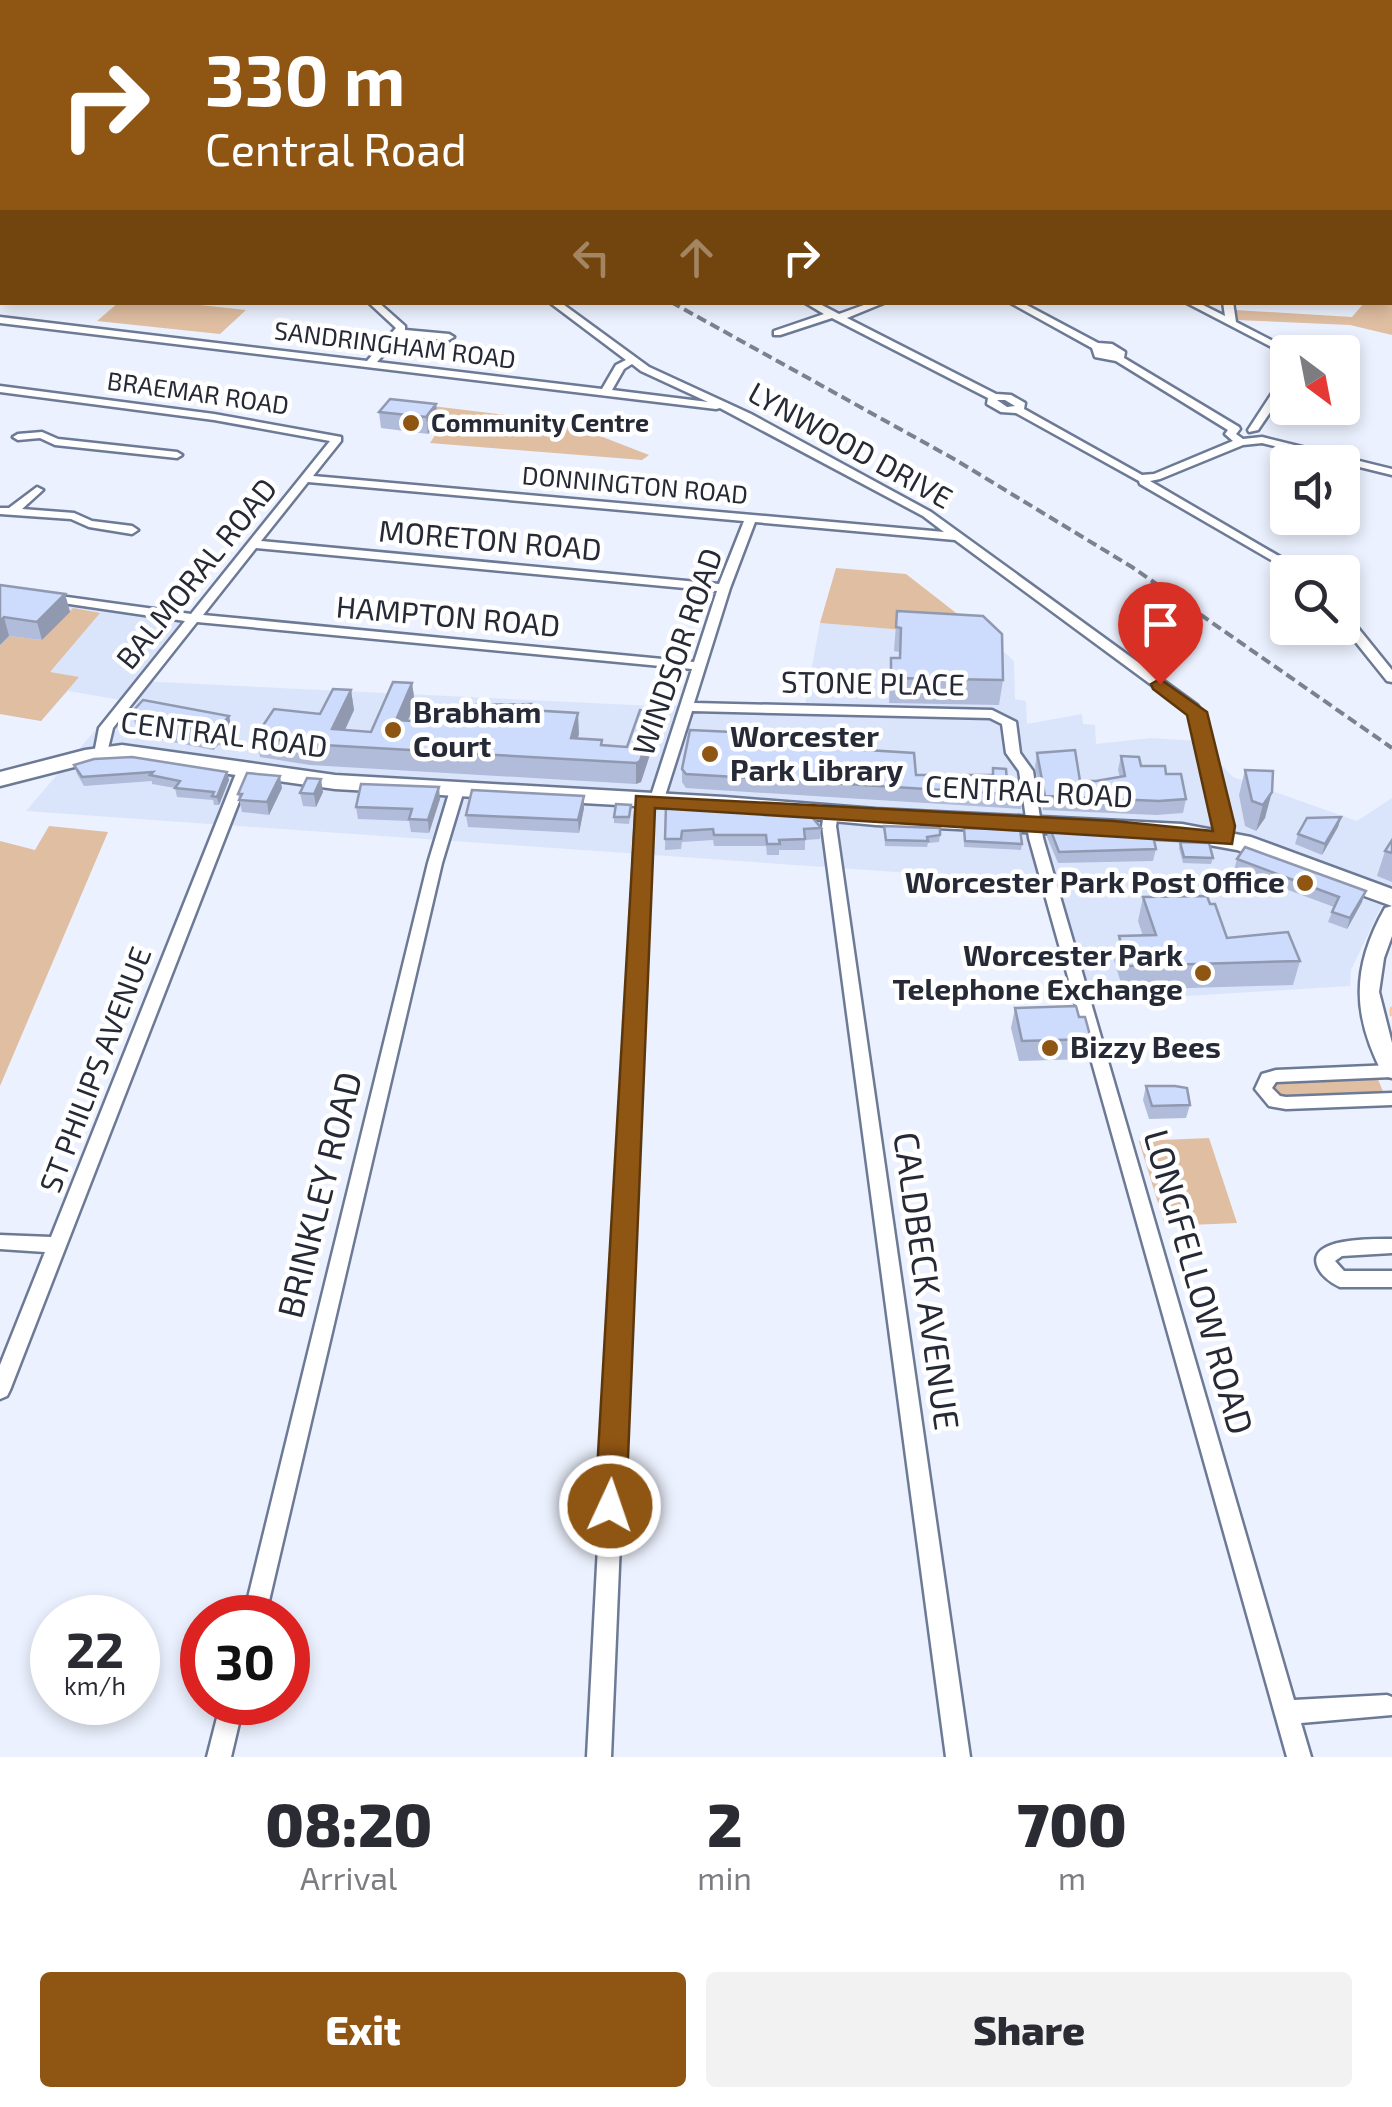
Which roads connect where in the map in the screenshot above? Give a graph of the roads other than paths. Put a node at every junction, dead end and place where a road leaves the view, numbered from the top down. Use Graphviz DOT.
graph roads {
  1 [pos="376,305"];
  2 [pos="557,305"];
  3 [pos="814,305"];
  4 [pos="874,305"];
  5 [pos="1019,305"];
  6 [pos="1194,305"];
  7 [pos="1221,305"];
  8 [pos="1228,305"];
  9 [pos="1203,310"];
  10 [pos="839,318"];
  11 [pos="0,320"];
  12 [pos="1230,323"];
  13 [pos="400,333"];
  14 [pos="777,333"];
  15 [pos="450,337"];
  16 [pos="1270,343"];
  17 [pos="632,360"];
  18 [pos="370,364"];
  19 [pos="0,389"];
  20 [pos="606,393"];
  21 [pos="1270,404"];
  22 [pos="730,407"];
  23 [pos="1234,429"];
  24 [pos="1253,430"];
  25 [pos="0,434"];
  26 [pos="1262,440"];
  27 [pos="1241,442"];
  28 [pos="177,455"];
  29 [pos="1392,472"];
  30 [pos="306,479"];
  31 [pos="1145,479"];
  32 [pos="37,490"];
  33 [pos="6,512"];
  34 [pos="751,518"];
  35 [pos="132,530"];
  36 [pos="958,537"];
  37 [pos="252,544"];
  38 [pos="1271,555"];
  39 [pos="724,588"];
  40 [pos="37,596"];
  41 [pos="194,618"];
  42 [pos="1360,638"];
  43 [pos="698,666"];
  44 [pos="1392,678"];
  45 [pos="684,706"];
  46 [pos="101,754"];
  47 [pos="244,771"];
  48 [pos="0,778"];
  49 [pos="456,790"];
  50 [pos="650,801"];
  51 [pos="831,813"];
  52 [pos="1033,826"];
  53 [pos="1224,839"];
  54 [pos="1392,898"];
  55 [pos="1392,914"];
  56 [pos="1392,1070"];
  57 [pos="1392,1098"];
  58 [pos="0,1242"];
  59 [pos="56,1245"];
  60 [pos="1392,1246"];
  61 [pos="1392,1278"];
  62 [pos="0,1390"];
  63 [pos="260,1595"];
  64 [pos="1387,1706"];
  65 [pos="1286,1712"];
  66 [pos="227,1725"];
  67 [pos="219,1757"];
  68 [pos="599,1757"];
  69 [pos="958,1757"];
  70 [pos="1299,1757"];
  1 -- 13 [label="street"];
  2 -- 17 [label="street, LYNWOOD DRIVE"];
  3 -- 10 [label="street"];
  4 -- 10 [label="street"];
  5 -- 23 [label="street"];
  6 -- 9 [label="street"];
  7 -- 9 [label="street"];
  8 -- 12 [label="street"];
  9 -- 12 [label="street"];
  10 -- 14 [label="street"];
  10 -- 31 [label="street"];
  11 -- 18 [label="street, SANDRINGHAM ROAD"];
  12 -- 16 [label="street"];
  13 -- 15 [label="street"];
  13 -- 18 [label="street"];
  17 -- 20 [label="street"];
  17 -- 22 [label="street, LYNWOOD DRIVE"];
  18 -- 20 [label="street, SANDRINGHAM ROAD"];
  19 -- 30 [label="street, BRAEMAR ROAD"];
  20 -- 22 [label="street, SANDRINGHAM ROAD"];
  21 -- 24 [label="street"];
  22 -- 36 [label="street, LYNWOOD DRIVE"];
  23 -- 24 [label="street"];
  23 -- 27 [label="street"];
  24 -- 26 [label="street"];
  25 -- 28 [label="street"];
  26 -- 27 [label="street"];
  26 -- 29 [label="street"];
  27 -- 31 [label="street"];
  30 -- 34 [label="street, DONNINGTON ROAD"];
  30 -- 37 [label="street, BALMORAL ROAD"];
  31 -- 38 [label="street"];
  32 -- 33 [label="street"];
  33 -- 35 [label="street"];
  34 -- 36 [label="street, DONNINGTON ROAD"];
  34 -- 39 [label="street, WINDSOR ROAD"];
  36 -- 53 [label="street, LYNWOOD DRIVE"];
  37 -- 39 [label="street, MORETON ROAD"];
  37 -- 41 [label="street, BALMORAL ROAD"];
  39 -- 43 [label="street, WINDSOR ROAD"];
  40 -- 41 [label="street, HAMPTON ROAD"];
  41 -- 43 [label="street, HAMPTON ROAD"];
  41 -- 46 [label="street, BALMORAL ROAD"];
  42 -- 44 [label="street"];
  43 -- 45 [label="street, WINDSOR ROAD"];
  45 -- 50 [label="street, WINDSOR ROAD"];
  45 -- 52 [label="street, STONE PLACE"];
  46 -- 47 [label="main road, CENTRAL ROAD"];
  46 -- 48 [label="main road, CENTRAL ROAD"];
  47 -- 49 [label="main road, CENTRAL ROAD"];
  47 -- 59 [label="street, ST PHILIPS AVENUE"];
  49 -- 50 [label="main road, CENTRAL ROAD"];
  49 -- 63 [label="street, BRINKLEY ROAD"];
  50 -- 51 [label="main road, CENTRAL ROAD"];
  50 -- 68 [label="street, WINDSOR ROAD"];
  51 -- 52 [label="main road, CENTRAL ROAD"];
  51 -- 69 [label="street, CALDBECK AVENUE"];
  52 -- 53 [label="main road, CENTRAL ROAD"];
  52 -- 65 [label="street, LONGFELLOW ROAD"];
  53 -- 54 [label="main road, CENTRAL ROAD"];
  55 -- 56 [label="street"];
  56 -- 57 [label="street"];
  58 -- 59 [label="street"];
  59 -- 62 [label="street, ST PHILIPS AVENUE"];
  60 -- 61 [label="street"];
  64 -- 65 [label="street"];
  65 -- 70 [label="street, LONGFELLOW ROAD"];
  66 -- 67 [label="street"];
}
